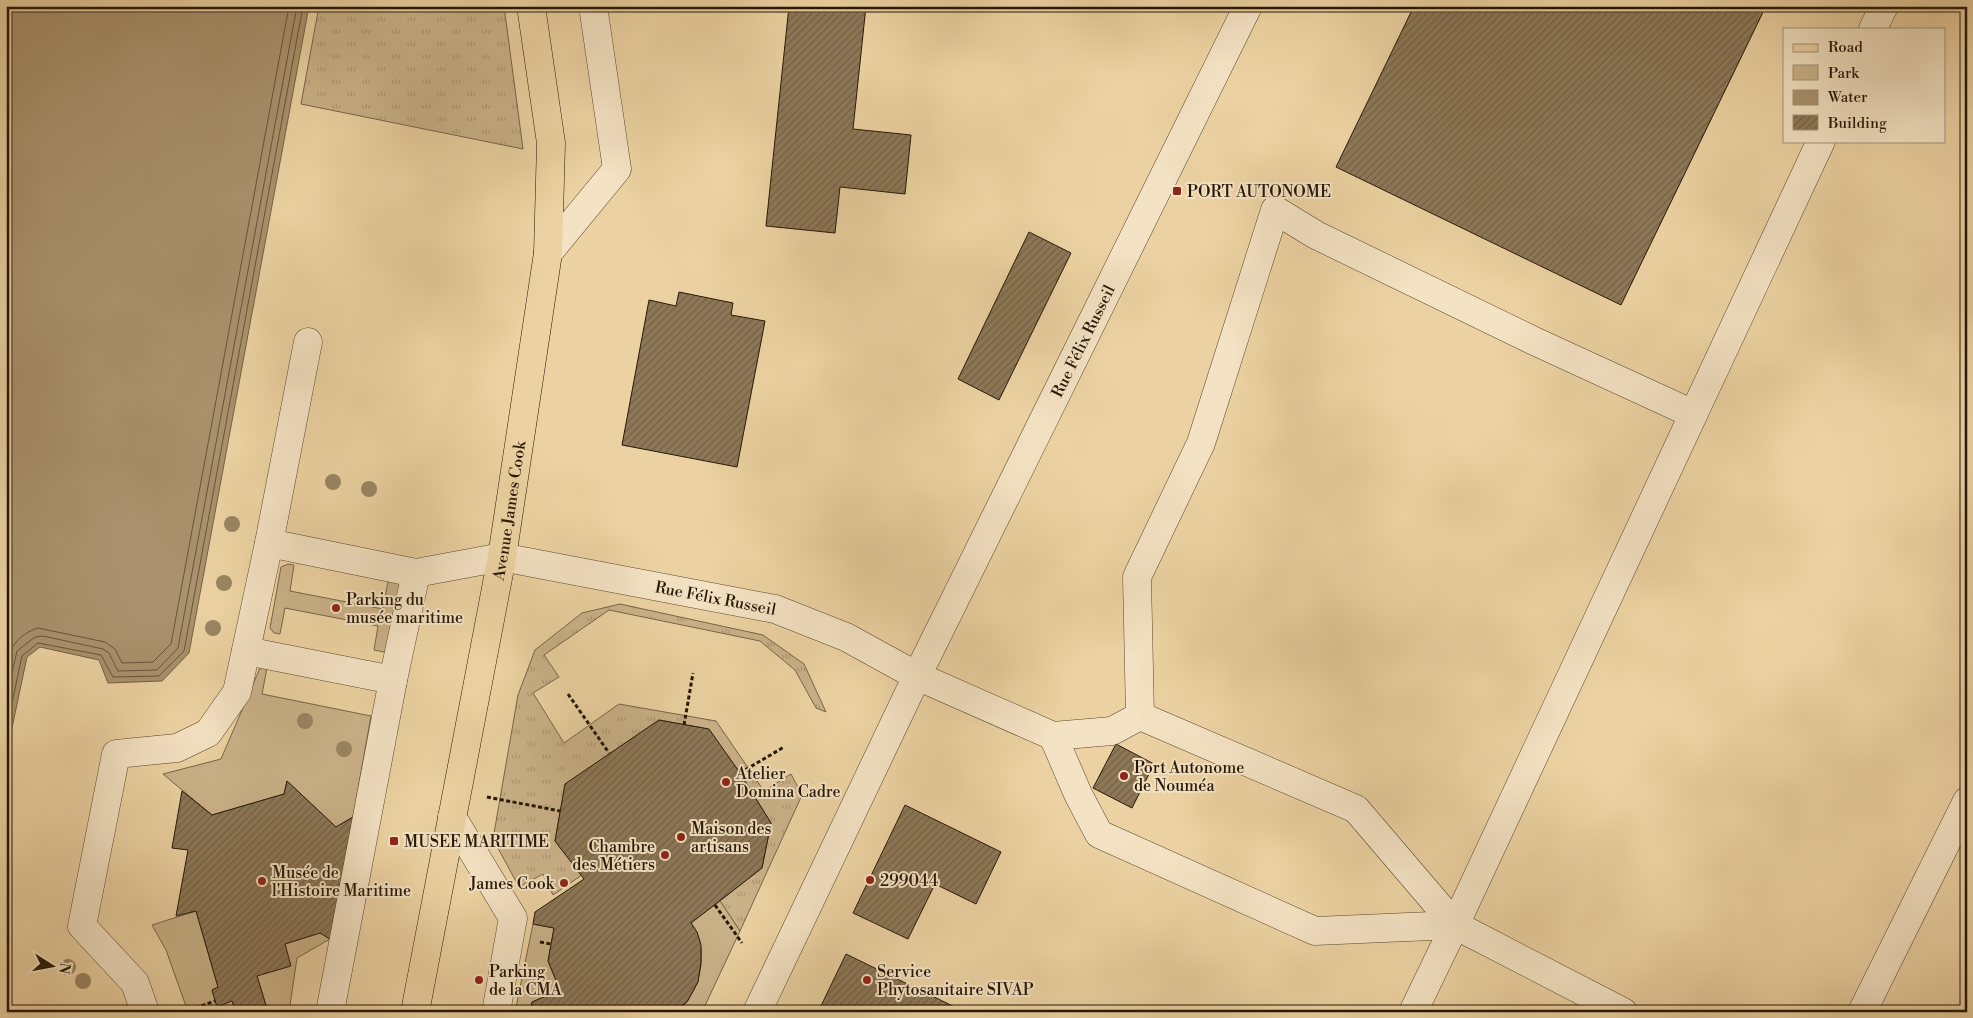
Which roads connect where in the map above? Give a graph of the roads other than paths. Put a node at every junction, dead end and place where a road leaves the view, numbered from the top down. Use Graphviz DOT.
graph roads {
  1 [pos="532,6"];
  2 [pos="593,6"];
  3 [pos="1248,6"];
  4 [pos="1884,6"];
  5 [pos="1874,28"];
  6 [pos="1821,142"];
  7 [pos="548,254"];
  8 [pos="308,342"];
  9 [pos="1693,414"];
  10 [pos="269,542"];
  11 [pos="502,557"];
  12 [pos="416,573"];
  13 [pos="246,651"];
  14 [pos="917,676"];
  15 [pos="393,680"];
  16 [pos="1140,716"];
  17 [pos="1053,736"];
  18 [pos="1967,801"];
  19 [pos="452,817"];
  20 [pos="1455,925"];
  21 [pos="146,1012"];
  22 [pos="330,1012"];
  23 [pos="415,1012"];
  24 [pos="496,1012"];
  25 [pos="757,1012"];
  26 [pos="1412,1012"];
  27 [pos="1623,1012"];
  28 [pos="1862,1012"];
  1 -- 7 [label="main road, Avenue James Cook"];
  2 -- 7 [label="street"];
  3 -- 14 [label="street, Rue Félix Russeil"];
  4 -- 5 [label="street"];
  6 -- 9 [label="street"];
  7 -- 11 [label="main road, Avenue James Cook"];
  8 -- 10 [label="street"];
  9 -- 16 [label="street"];
  9 -- 20 [label="street"];
  10 -- 12 [label="street"];
  10 -- 13 [label="street"];
  11 -- 12 [label="street"];
  11 -- 14 [label="street, Rue Félix Russeil"];
  11 -- 19 [label="main road, Avenue James Cook"];
  12 -- 15 [label="street"];
  13 -- 15 [label="street"];
  13 -- 21 [label="street"];
  14 -- 17 [label="street, Rue Félix Russeil"];
  14 -- 25 [label="street, Rue Félix Russeil"];
  15 -- 22 [label="street"];
  16 -- 17 [label="street"];
  16 -- 20 [label="street"];
  17 -- 20 [label="street"];
  18 -- 28 [label="street"];
  19 -- 23 [label="main road, Avenue James Cook"];
  19 -- 24 [label="street"];
  20 -- 26 [label="street"];
  20 -- 27 [label="street"];
}
